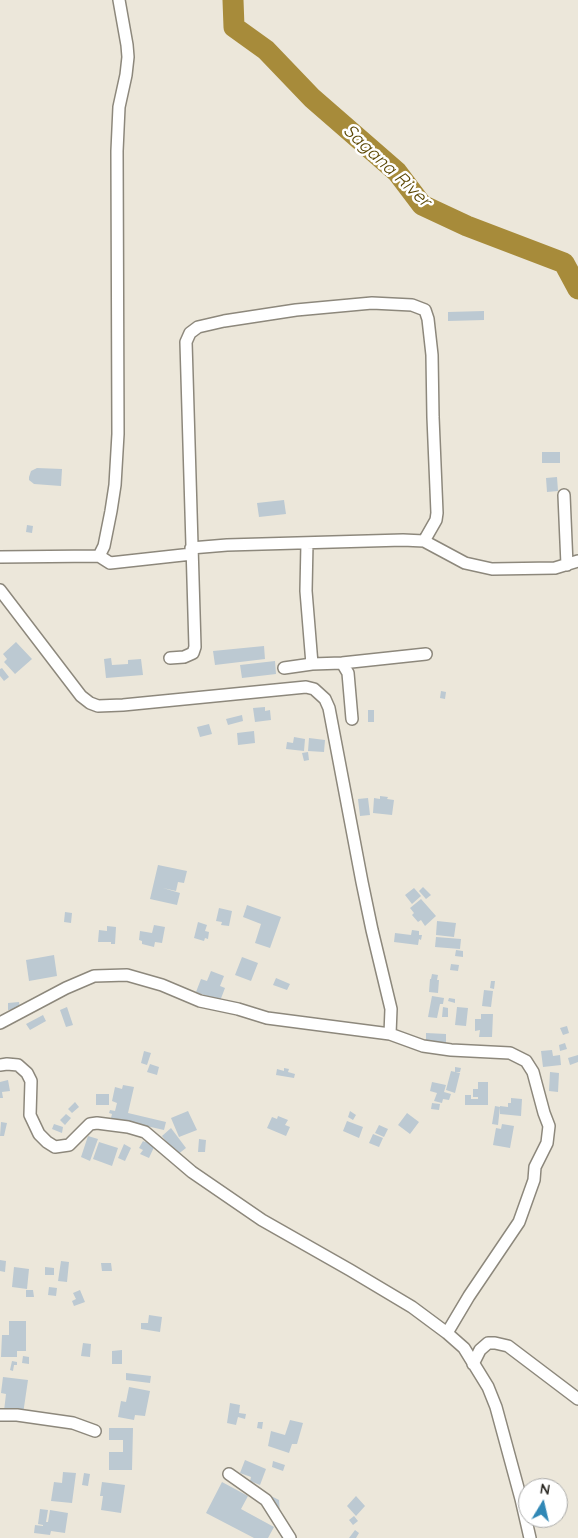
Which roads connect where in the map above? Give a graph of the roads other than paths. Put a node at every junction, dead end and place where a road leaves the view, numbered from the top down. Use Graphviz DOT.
graph roads {
  1 [pos="119,0"];
  2 [pos="564,495"];
  3 [pos="424,541"];
  4 [pos="307,543"];
  5 [pos="191,551"];
  6 [pos="99,556"];
  7 [pos="0,557"];
  8 [pos="573,563"];
  9 [pos="0,590"];
  10 [pos="426,654"];
  11 [pos="170,658"];
  12 [pos="342,663"];
  13 [pos="312,664"];
  14 [pos="284,668"];
  15 [pos="352,719"];
  16 [pos="0,1023"];
  17 [pos="390,1034"];
  18 [pos="0,1065"];
  19 [pos="448,1333"];
  20 [pos="474,1364"];
  21 [pos="578,1399"];
  22 [pos="0,1415"];
  23 [pos="95,1431"];
  24 [pos="229,1474"];
  25 [pos="290,1538"];
  26 [pos="530,1538"];
  1 -- 6 [label="street"];
  2 -- 8 [label="street"];
  3 -- 4 [label="street"];
  3 -- 5 [label="street"];
  3 -- 8 [label="street"];
  4 -- 5 [label="street"];
  4 -- 13 [label="street"];
  5 -- 6 [label="street"];
  5 -- 11 [label="street"];
  6 -- 7 [label="street"];
  9 -- 17 [label="street"];
  10 -- 12 [label="street"];
  12 -- 13 [label="street"];
  12 -- 15 [label="street"];
  13 -- 14 [label="street"];
  16 -- 17 [label="street"];
  17 -- 19 [label="street"];
  18 -- 19 [label="street"];
  19 -- 20 [label="street"];
  20 -- 21 [label="street"];
  20 -- 26 [label="street"];
  22 -- 23 [label="street"];
  24 -- 25 [label="street"];
}
